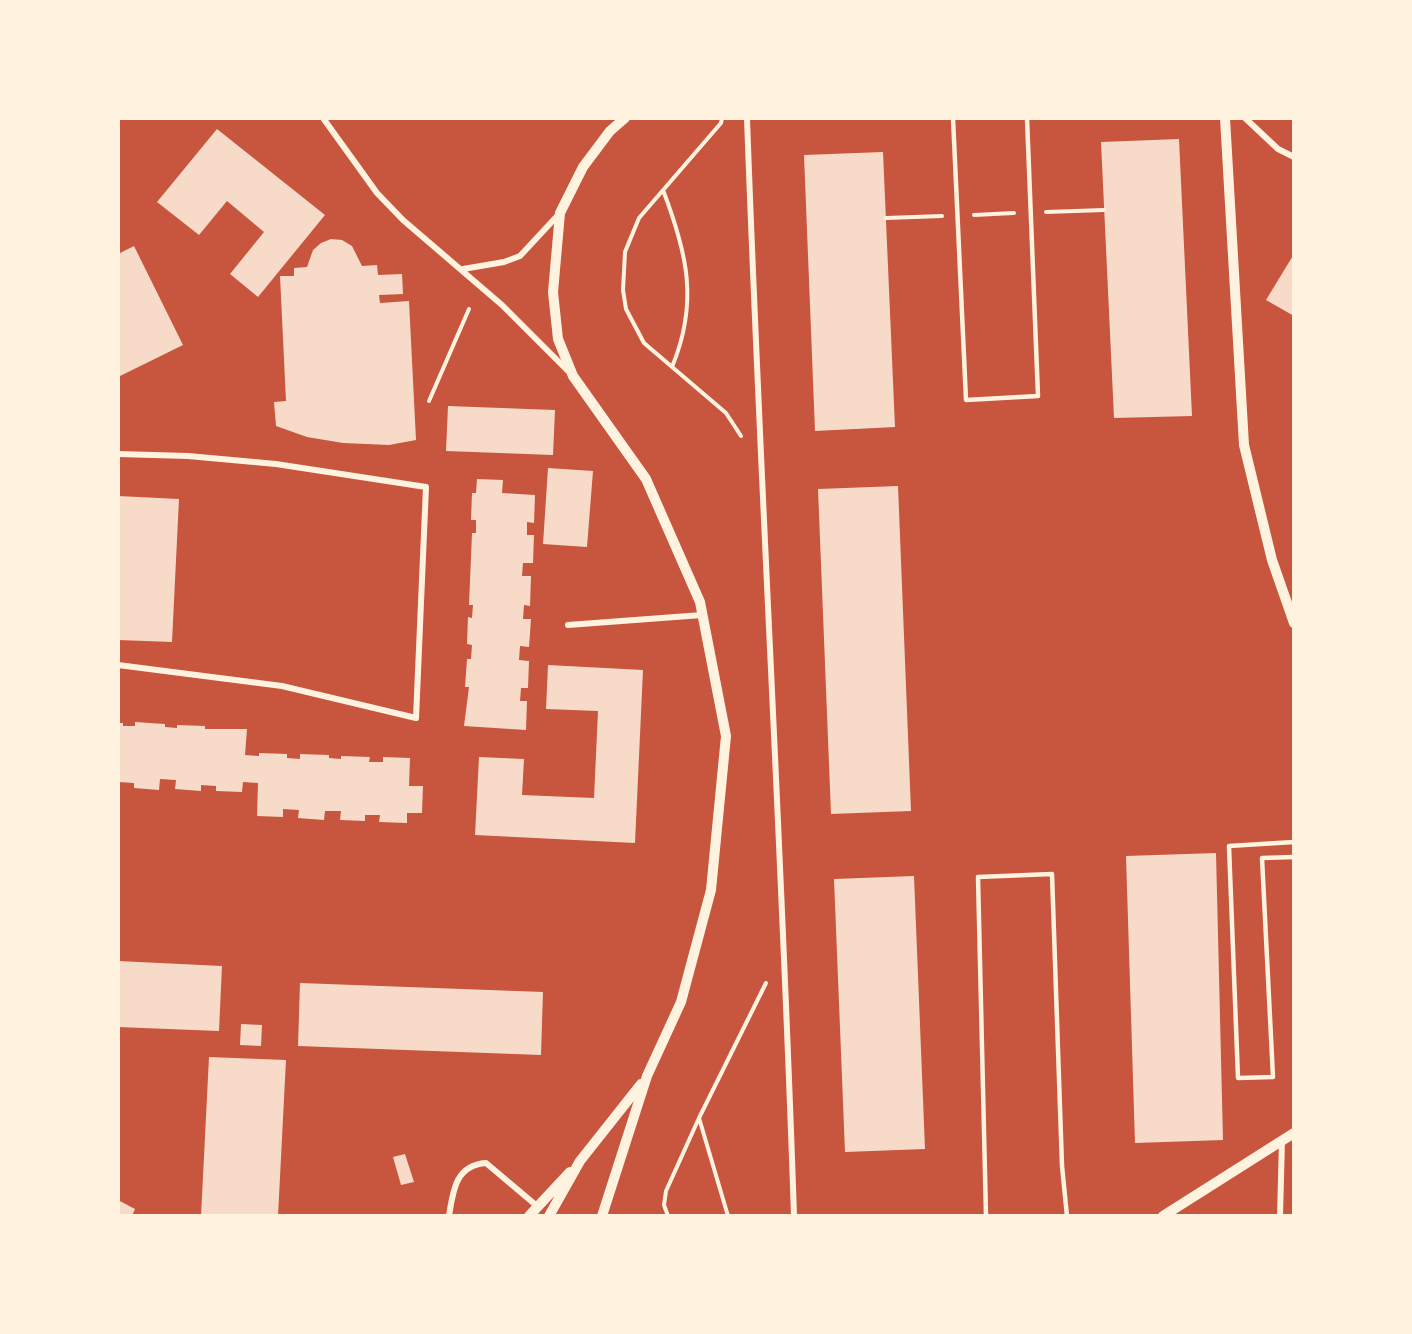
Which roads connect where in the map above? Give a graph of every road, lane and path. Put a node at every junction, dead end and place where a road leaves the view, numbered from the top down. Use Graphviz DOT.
graph roads {
  1 [pos="323,118"];
  2 [pos="625,118"];
  3 [pos="722,118"];
  4 [pos="747,118"];
  5 [pos="953,118"];
  6 [pos="1027,118"];
  7 [pos="1225,118"];
  8 [pos="1245,118"];
  9 [pos="1293,157"];
  10 [pos="662,190"];
  11 [pos="1104,210"];
  12 [pos="560,213"];
  13 [pos="1031,213"];
  14 [pos="957,215"];
  15 [pos="886,218"];
  16 [pos="463,269"];
  17 [pos="469,309"];
  18 [pos="672,367"];
  19 [pos="573,376"];
  20 [pos="429,401"];
  21 [pos="118,454"];
  22 [pos="759,465"];
  23 [pos="702,615"];
  24 [pos="1293,623"];
  25 [pos="568,625"];
  26 [pos="118,665"];
  27 [pos="1293,842"];
  28 [pos="1293,857"];
  29 [pos="785,945"];
  30 [pos="647,1076"];
  31 [pos="699,1118"];
  32 [pos="1293,1133"];
  33 [pos="1282,1139"];
  34 [pos="580,1161"];
  35 [pos="537,1206"];
  36 [pos="449,1215"];
  37 [pos="529,1215"];
  38 [pos="549,1215"];
  39 [pos="602,1215"];
  40 [pos="669,1215"];
  41 [pos="728,1215"];
  42 [pos="794,1215"];
  43 [pos="986,1215"];
  44 [pos="1066,1215"];
  45 [pos="1163,1215"];
  46 [pos="1280,1215"];
  1 -- 16 [label="street"];
  2 -- 12 [label="street"];
  3 -- 10 [label="path"];
  4 -- 22 [label="street"];
  5 -- 14 [label="lane"];
  6 -- 13 [label="lane"];
  7 -- 24 [label="street"];
  8 -- 9 [label="street"];
  10 -- 18 [label="path"];
  10 -- 18 [label="path"];
  11 -- 13 [label="path"];
  12 -- 16 [label="street"];
  12 -- 19 [label="street"];
  13 -- 14 [label="path"];
  13 -- 14 [label="lane"];
  14 -- 15 [label="path"];
  16 -- 19 [label="street"];
  17 -- 20 [label="path"];
  18 -- 22 [label="path"];
  19 -- 23 [label="street"];
  21 -- 26 [label="street"];
  22 -- 29 [label="street"];
  23 -- 25 [label="street"];
  23 -- 30 [label="street"];
  27 -- 28 [label="lane"];
  29 -- 31 [label="path"];
  29 -- 42 [label="street"];
  30 -- 34 [label="street"];
  30 -- 39 [label="street"];
  31 -- 40 [label="path"];
  31 -- 41 [label="path"];
  32 -- 33 [label="street"];
  33 -- 45 [label="street"];
  33 -- 46 [label="street"];
  34 -- 35 [label="street"];
  34 -- 38 [label="street"];
  35 -- 36 [label="street"];
  35 -- 37 [label="street"];
  43 -- 44 [label="lane"];
}
